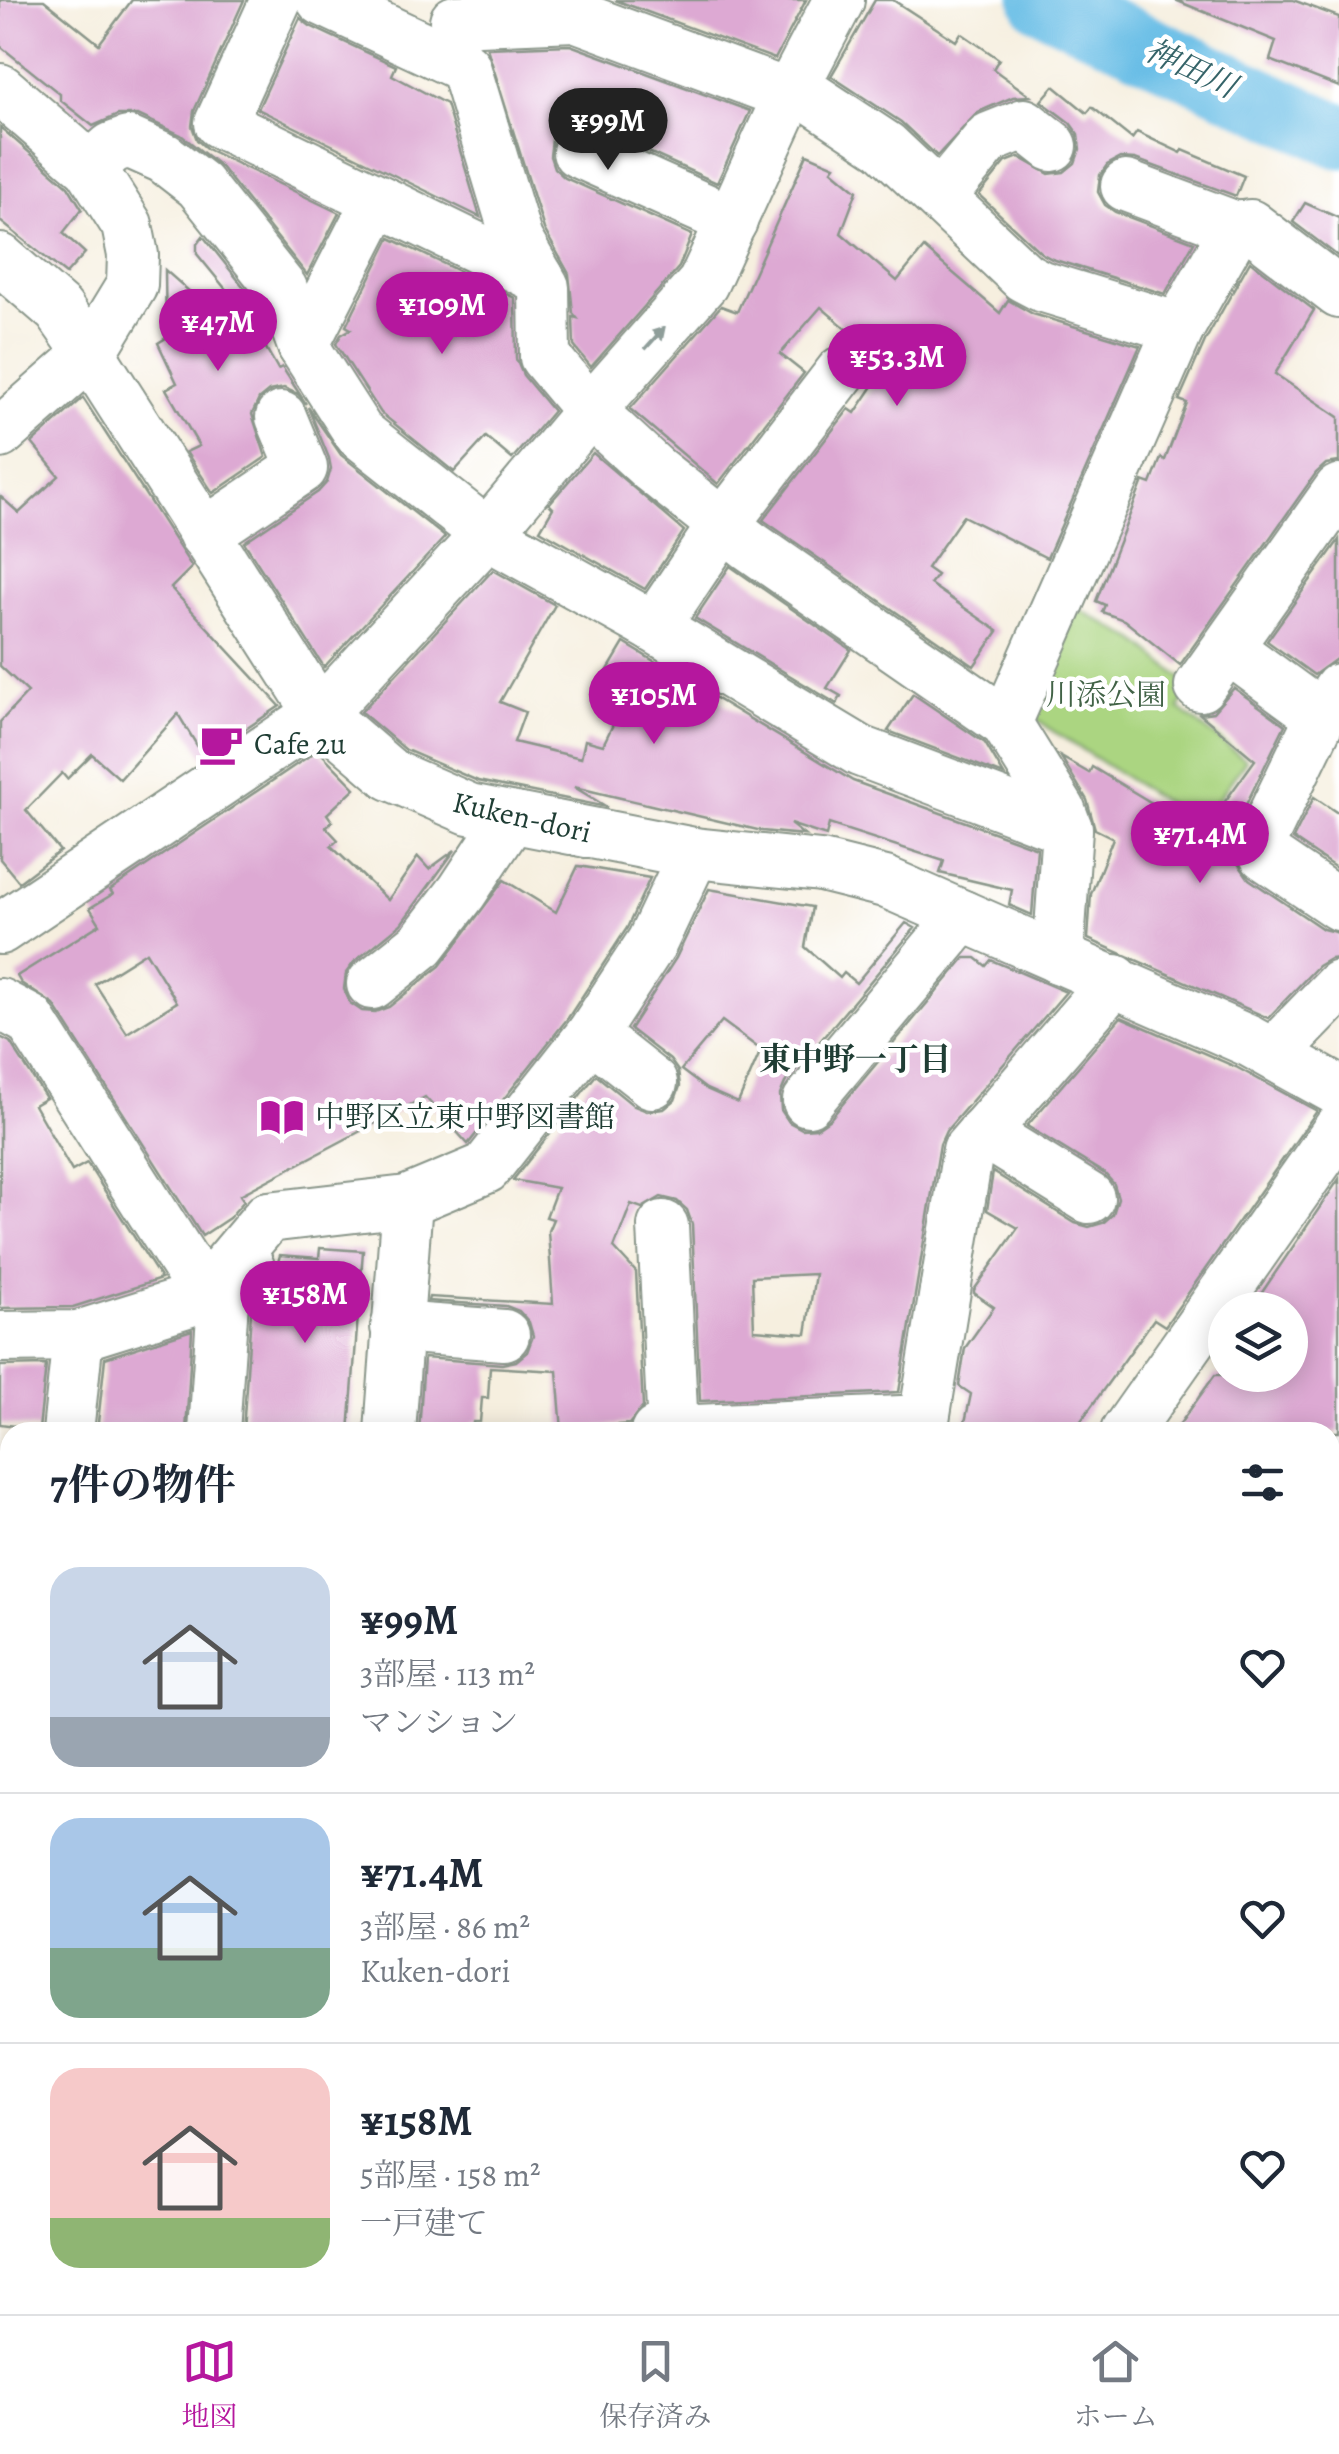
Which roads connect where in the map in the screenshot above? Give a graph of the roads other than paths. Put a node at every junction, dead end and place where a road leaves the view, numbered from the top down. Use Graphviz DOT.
graph roads {
  1 [pos="276,0"];
  2 [pos="322,0"];
  3 [pos="839,0"];
  4 [pos="457,29"];
  5 [pos="0,88"];
  6 [pos="791,90"];
  7 [pos="1052,146"];
  8 [pos="578,152"];
  9 [pos="90,167"];
  10 [pos="1126,186"];
  11 [pos="940,196"];
  12 [pos="376,201"];
  13 [pos="732,221"];
  14 [pos="1236,227"];
  15 [pos="0,259"];
  16 [pos="540,278"];
  17 [pos="1339,293"];
  18 [pos="1179,328"];
  19 [pos="303,346"];
  20 [pos="90,354"];
  21 [pos="841,372"];
  22 [pos="590,410"];
  23 [pos="281,416"];
  24 [pos="359,432"];
  25 [pos="0,433"];
  26 [pos="302,468"];
  27 [pos="1339,490"];
  28 [pos="722,524"];
  29 [pos="204,534"];
  30 [pos="488,534"];
  31 [pos="654,627"];
  32 [pos="320,714"];
  33 [pos="1006,723"];
  34 [pos="1327,728"];
  35 [pos="511,818"];
  36 [pos="1067,829"];
  37 [pos="694,852"];
  38 [pos="1339,904"];
  39 [pos="7,911"];
  40 [pos="963,916"];
  41 [pos="1058,958"];
  42 [pos="1115,980"];
  43 [pos="372,984"];
  44 [pos="1339,986"];
  45 [pos="0,1004"];
  46 [pos="591,1036"];
  47 [pos="1274,1053"];
  48 [pos="652,1083"];
  49 [pos="1339,1091"];
  50 [pos="808,1101"];
  51 [pos="1339,1129"];
  52 [pos="984,1132"];
  53 [pos="1089,1198"];
  54 [pos="406,1201"];
  55 [pos="334,1209"];
  56 [pos="663,1226"];
  57 [pos="204,1293"];
  58 [pos="396,1327"];
  59 [pos="504,1335"];
  60 [pos="78,1336"];
  61 [pos="0,1337"];
  62 [pos="69,1422"];
  63 [pos="215,1422"];
  64 [pos="391,1422"];
  65 [pos="665,1422"];
  66 [pos="881,1422"];
  67 [pos="1133,1422"];
  1 -- 12 [label="street"];
  2 -- 4 [label="street"];
  3 -- 6 [label="street"];
  4 -- 6 [label="street"];
  4 -- 16 [label="street"];
  5 -- 9 [label="street"];
  6 -- 11 [label="street"];
  6 -- 13 [label="street"];
  7 -- 11 [label="street"];
  8 -- 13 [label="street"];
  9 -- 19 [label="street"];
  9 -- 20 [label="street"];
  10 -- 14 [label="street"];
  11 -- 18 [label="street"];
  12 -- 16 [label="street"];
  12 -- 19 [label="street"];
  22 -- 13 [label="street, one-way"];
  14 -- 17 [label="street"];
  14 -- 18 [label="street"];
  15 -- 20 [label="street, Kuken-dori"];
  16 -- 22 [label="street"];
  18 -- 33 [label="street"];
  19 -- 24 [label="street"];
  20 -- 25 [label="street"];
  20 -- 29 [label="street, Kuken-dori"];
  21 -- 28 [label="street"];
  22 -- 28 [label="street"];
  22 -- 30 [label="street"];
  23 -- 26 [label="street"];
  24 -- 26 [label="street"];
  24 -- 30 [label="street"];
  26 -- 29 [label="street"];
  27 -- 34 [label="street"];
  28 -- 31 [label="street"];
  28 -- 33 [label="street"];
  29 -- 32 [label="street, Kuken-dori"];
  30 -- 31 [label="street"];
  30 -- 32 [label="street"];
  31 -- 36 [label="street"];
  32 -- 35 [label="street, Kuken-dori"];
  32 -- 39 [label="street"];
  33 -- 36 [label="street"];
  34 -- 38 [label="street"];
  35 -- 37 [label="street, Kuken-dori"];
  35 -- 43 [label="street"];
  36 -- 41 [label="street"];
  37 -- 40 [label="street, Kuken-dori"];
  37 -- 46 [label="street"];
  40 -- 41 [label="street, Kuken-dori"];
  40 -- 50 [label="street"];
  41 -- 42 [label="street, Kuken-dori"];
  42 -- 47 [label="street, Kuken-dori"];
  42 -- 52 [label="street"];
  44 -- 47 [label="street"];
  45 -- 57 [label="street"];
  46 -- 48 [label="street"];
  46 -- 54 [label="street"];
  47 -- 49 [label="street, Kuken-dori"];
  51 -- 67 [label="street"];
  52 -- 53 [label="street"];
  52 -- 66 [label="street"];
  54 -- 55 [label="street"];
  54 -- 58 [label="street"];
  55 -- 57 [label="street"];
  55 -- 63 [label="street"];
  56 -- 65 [label="street"];
  57 -- 60 [label="street"];
  58 -- 59 [label="street"];
  58 -- 64 [label="street"];
  60 -- 61 [label="street"];
  60 -- 62 [label="street"];
}
